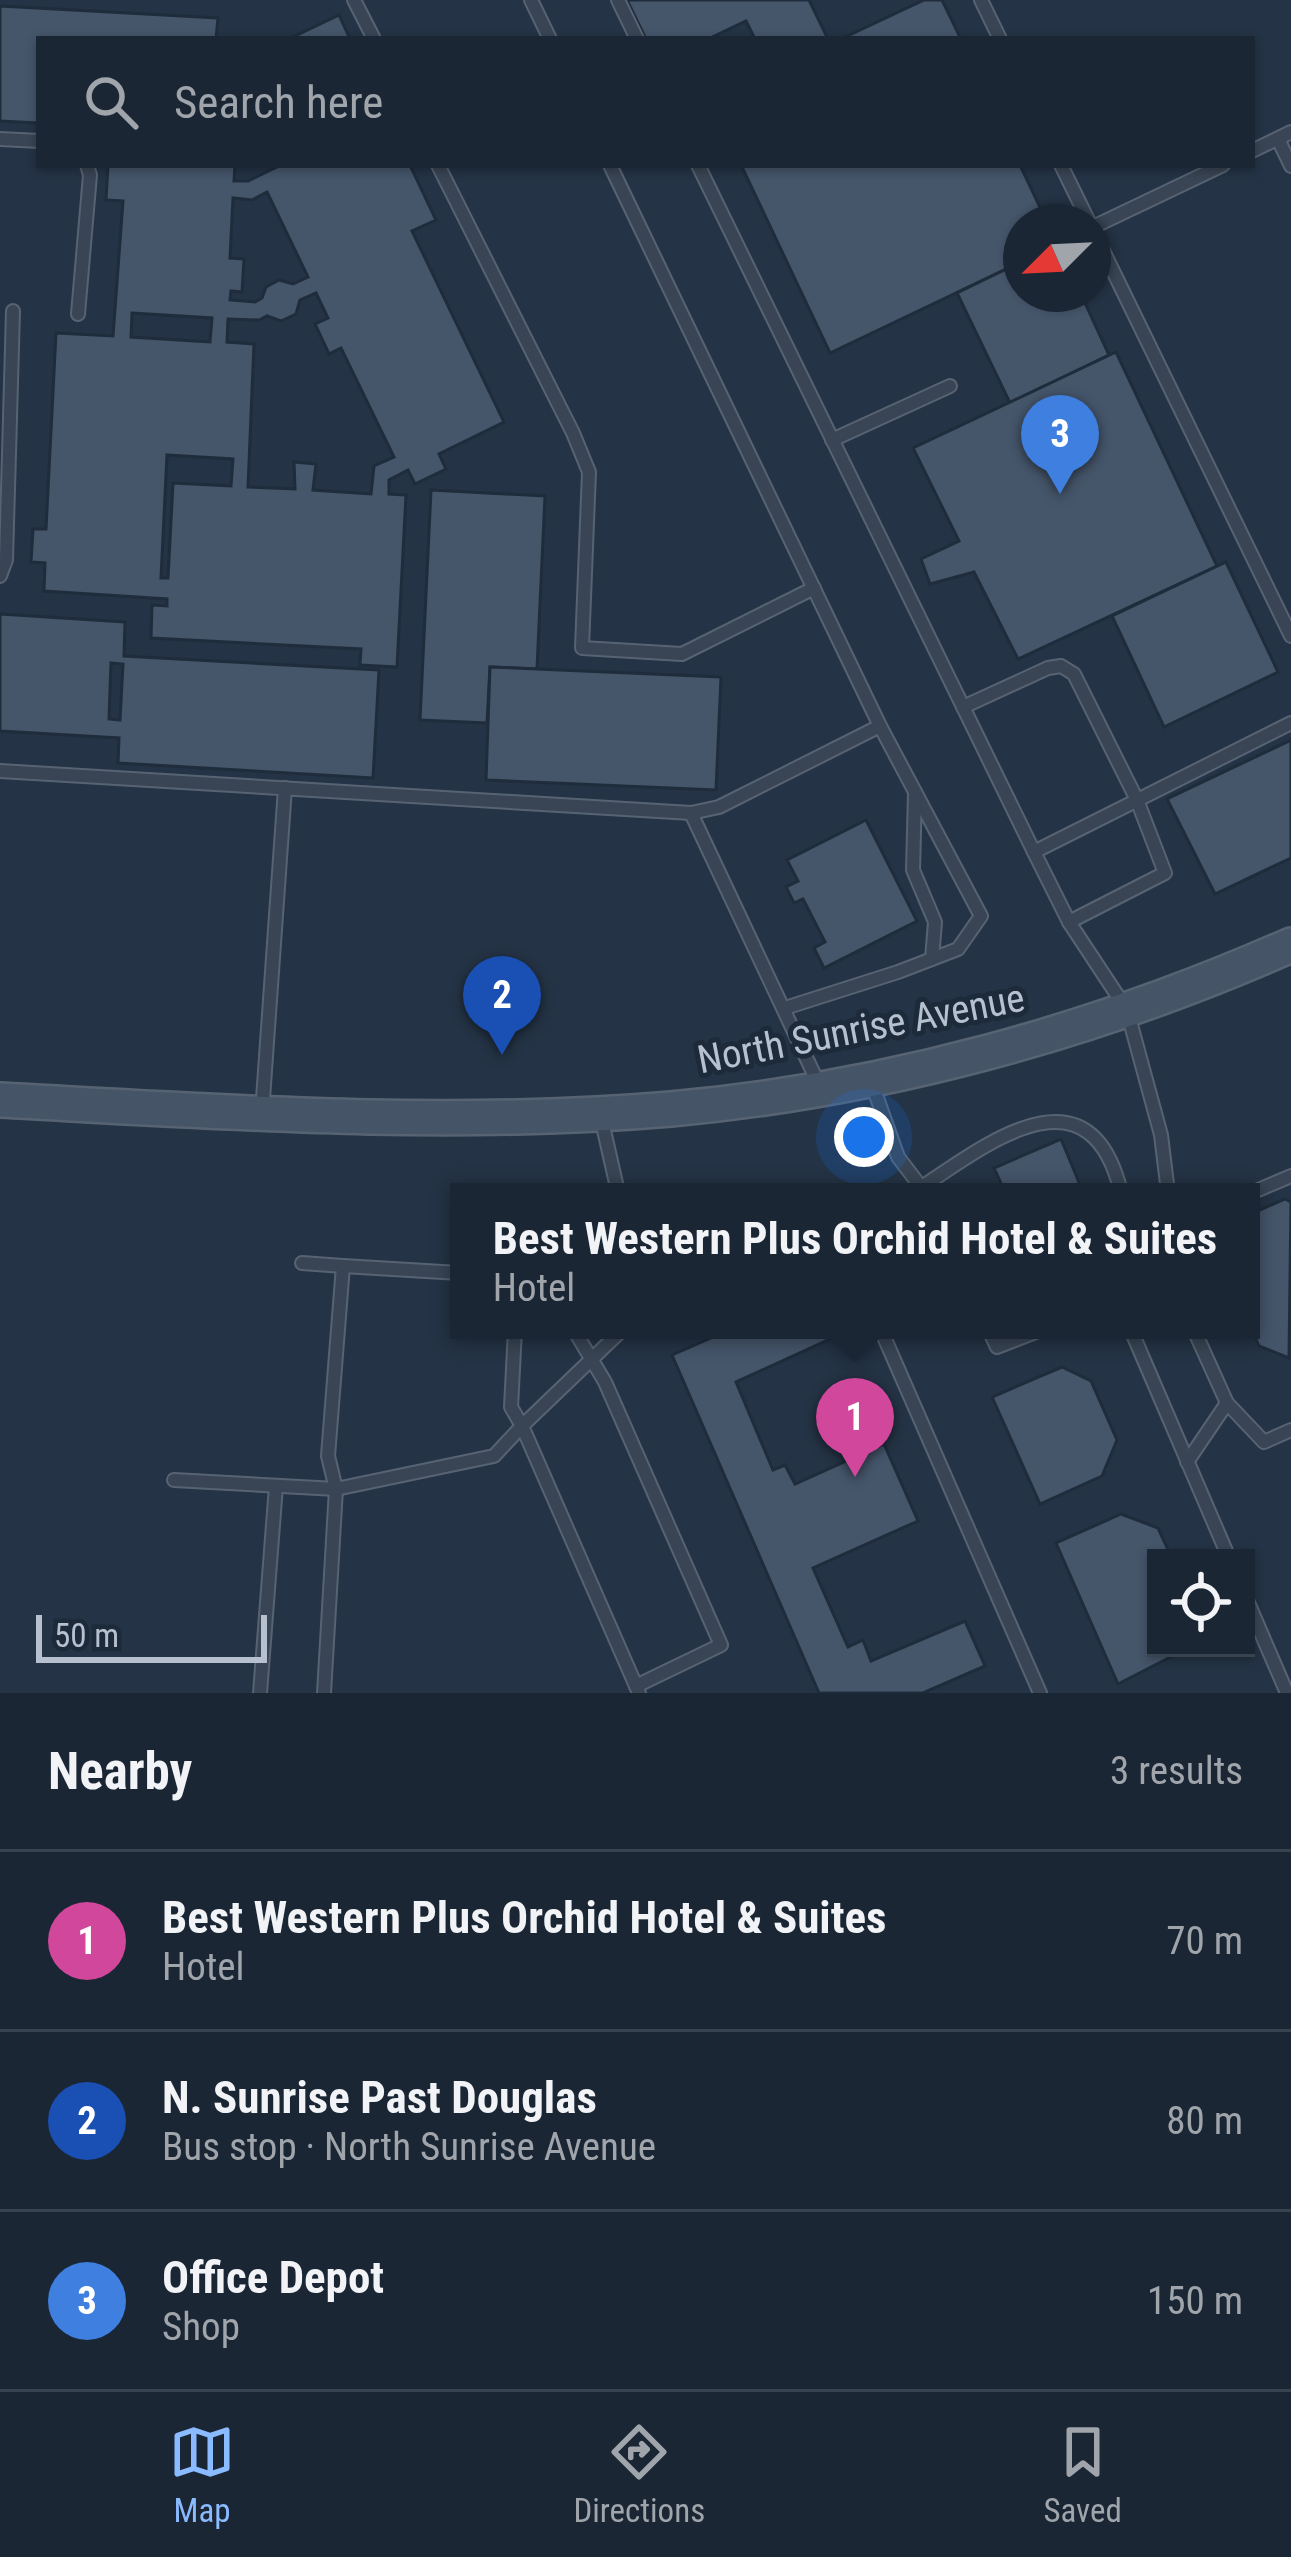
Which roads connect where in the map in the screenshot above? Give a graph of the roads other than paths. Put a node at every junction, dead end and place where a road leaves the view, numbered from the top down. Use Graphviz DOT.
graph roads {
  1 [pos="354,0"];
  2 [pos="531,0"];
  3 [pos="617,0"];
  4 [pos="981,0"];
  5 [pos="372,36"];
  6 [pos="549,36"];
  7 [pos="635,36"];
  8 [pos="999,36"];
  9 [pos="1284,135"];
  10 [pos="0,139"];
  11 [pos="36,141"];
  12 [pos="1255,150"];
  13 [pos="1291,166"];
  14 [pos="88,168"];
  15 [pos="440,168"];
  16 [pos="611,168"];
  17 [pos="699,168"];
  18 [pos="1062,168"];
  19 [pos="1217,168"];
  20 [pos="1080,204"];
  21 [pos="1111,218"];
  22 [pos="1111,264"];
  23 [pos="13,311"];
  24 [pos="78,314"];
  25 [pos="950,386"];
  26 [pos="832,440"];
  27 [pos="0,576"];
  28 [pos="814,588"];
  29 [pos="1284,604"];
  30 [pos="1291,636"];
  31 [pos="963,707"];
  32 [pos="1291,723"];
  33 [pos="880,726"];
  34 [pos="0,771"];
  35 [pos="285,788"];
  36 [pos="915,792"];
  37 [pos="1137,800"];
  38 [pos="691,813"];
  39 [pos="1034,852"];
  40 [pos="1070,922"];
  41 [pos="1291,945"];
  42 [pos="932,959"];
  43 [pos="784,1008"];
  44 [pos="1127,1010"];
  45 [pos="870,1078"];
  46 [pos="820,1088"];
  47 [pos="0,1100"];
  48 [pos="600,1112"];
  49 [pos="262,1114"];
  50 [pos="1291,1176"];
  51 [pos="616,1183"];
  52 [pos="918,1183"];
  53 [pos="932,1183"];
  54 [pos="1118,1183"];
  55 [pos="1167,1183"];
  56 [pos="1260,1189"];
  57 [pos="302,1263"];
  58 [pos="343,1266"];
  59 [pos="450,1272"];
  60 [pos="515,1339"];
  61 [pos="579,1339"];
  62 [pos="612,1339"];
  63 [pos="885,1339"];
  64 [pos="993,1339"];
  65 [pos="1018,1339"];
  66 [pos="1134,1339"];
  67 [pos="1198,1339"];
  68 [pos="591,1359"];
  69 [pos="1227,1403"];
  70 [pos="522,1426"];
  71 [pos="1291,1430"];
  72 [pos="1187,1462"];
  73 [pos="174,1480"];
  74 [pos="275,1486"];
  75 [pos="336,1490"];
  76 [pos="1225,1549"];
  77 [pos="1255,1619"];
  78 [pos="638,1689"];
  79 [pos="260,1693"];
  80 [pos="324,1693"];
  81 [pos="1040,1693"];
  82 [pos="1287,1693"];
  1 -- 5 [label="lane"];
  2 -- 6 [label="lane"];
  3 -- 7 [label="lane"];
  4 -- 8 [label="lane"];
  9 -- 12 [label="lane"];
  9 -- 13 [label="lane"];
  10 -- 11 [label="lane"];
  14 -- 24 [label="lane"];
  15 -- 28 [label="lane"];
  16 -- 28 [label="lane"];
  17 -- 26 [label="lane"];
  18 -- 20 [label="lane"];
  19 -- 21 [label="lane"];
  22 -- 29 [label="lane"];
  23 -- 27 [label="lane"];
  25 -- 26 [label="lane"];
  26 -- 31 [label="lane"];
  28 -- 33 [label="lane"];
  29 -- 30 [label="lane"];
  31 -- 37 [label="lane"];
  31 -- 39 [label="lane"];
  32 -- 37 [label="lane"];
  33 -- 36 [label="lane"];
  33 -- 38 [label="lane"];
  34 -- 35 [label="lane"];
  35 -- 38 [label="lane"];
  35 -- 49 [label="lane"];
  36 -- 42 [label="lane"];
  36 -- 42 [label="lane"];
  37 -- 39 [label="lane"];
  37 -- 40 [label="lane"];
  38 -- 43 [label="lane"];
  39 -- 40 [label="lane"];
  40 -- 44 [label="lane"];
  41 -- 44 [label="main road, North Sunrise Avenue"];
  42 -- 43 [label="lane"];
  43 -- 46 [label="lane"];
  44 -- 45 [label="main road, North Sunrise Avenue"];
  44 -- 55 [label="lane"];
  45 -- 46 [label="main road, North Sunrise Avenue"];
  45 -- 52 [label="lane"];
  46 -- 48 [label="main road, North Sunrise Avenue"];
  47 -- 49 [label="main road, North Sunrise Avenue"];
  48 -- 49 [label="main road, North Sunrise Avenue"];
  48 -- 51 [label="lane"];
  50 -- 56 [label="lane"];
  53 -- 54 [label="lane"];
  57 -- 58 [label="lane"];
  58 -- 59 [label="lane"];
  58 -- 75 [label="lane"];
  60 -- 70 [label="lane"];
  61 -- 68 [label="lane"];
  62 -- 68 [label="lane"];
  63 -- 81 [label="lane"];
  64 -- 65 [label="lane"];
  66 -- 72 [label="lane"];
  67 -- 69 [label="lane"];
  68 -- 70 [label="lane"];
  68 -- 78 [label="lane"];
  69 -- 71 [label="lane"];
  69 -- 72 [label="lane"];
  70 -- 75 [label="lane"];
  70 -- 78 [label="lane"];
  72 -- 76 [label="lane"];
  73 -- 74 [label="lane"];
  74 -- 75 [label="lane"];
  74 -- 79 [label="lane"];
  75 -- 80 [label="lane"];
  77 -- 82 [label="lane"];
}
